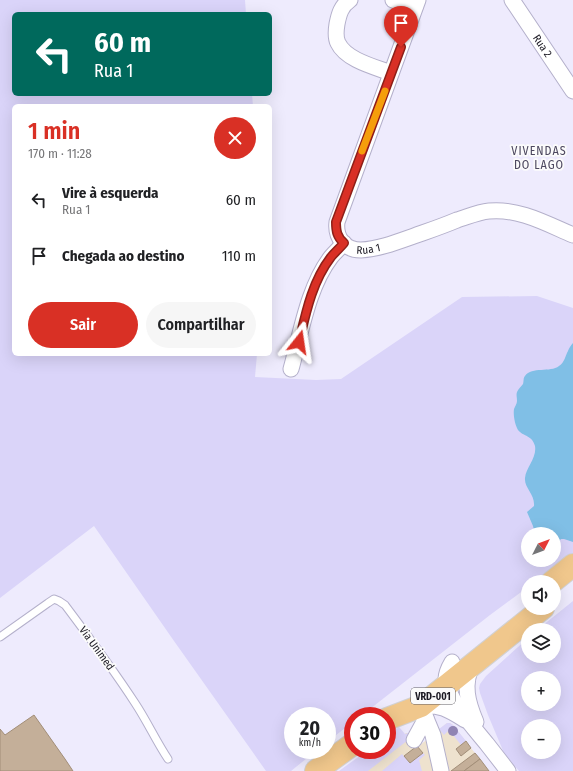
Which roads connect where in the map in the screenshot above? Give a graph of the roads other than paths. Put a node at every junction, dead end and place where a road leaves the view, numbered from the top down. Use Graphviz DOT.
graph roads {
  1 [pos="350,0"];
  2 [pos="393,0"];
  3 [pos="512,0"];
  4 [pos="416,4"];
  5 [pos="391,73"];
  6 [pos="573,91"];
  7 [pos="573,235"];
  8 [pos="344,243"];
  9 [pos="292,369"];
  10 [pos="573,565"];
  11 [pos="561,575"];
  12 [pos="573,584"];
  13 [pos="561,593"];
  14 [pos="521,608"];
  15 [pos="533,615"];
  16 [pos="0,637"];
  17 [pos="462,663"];
  18 [pos="447,684"];
  19 [pos="396,710"];
  20 [pos="423,712"];
  21 [pos="396,717"];
  22 [pos="469,722"];
  23 [pos="414,740"];
  24 [pos="487,744"];
  25 [pos="344,751"];
  26 [pos="168,759"];
  27 [pos="316,771"];
  28 [pos="441,771"];
  29 [pos="508,771"];
  1 -- 5 [label="street"];
  2 -- 4 [label="street"];
  3 -- 6 [label="street, Rua 2"];
  4 -- 5 [label="street, Rua 1"];
  5 -- 8 [label="street, Rua 1"];
  7 -- 8 [label="street, Rua 1"];
  8 -- 9 [label="street"];
  10 -- 11 [label="main road"];
  12 -- 13 [label="main road"];
  14 -- 17 [label="main road"];
  15 -- 17 [label="main road, VRD-001"];
  16 -- 26 [label="lane, Via Unimed"];
  17 -- 18 [label="main road, VRD-001"];
  17 -- 19 [label="main road"];
  17 -- 24 [label="street"];
  18 -- 20 [label="main road, VRD-001"];
  18 -- 22 [label="street"];
  20 -- 21 [label="main road, VRD-001"];
  20 -- 22 [label="street"];
  20 -- 23 [label="street"];
  20 -- 28 [label="street"];
  22 -- 24 [label="street"];
  24 -- 29 [label="street"];
  25 -- 27 [label="main road"];
}
